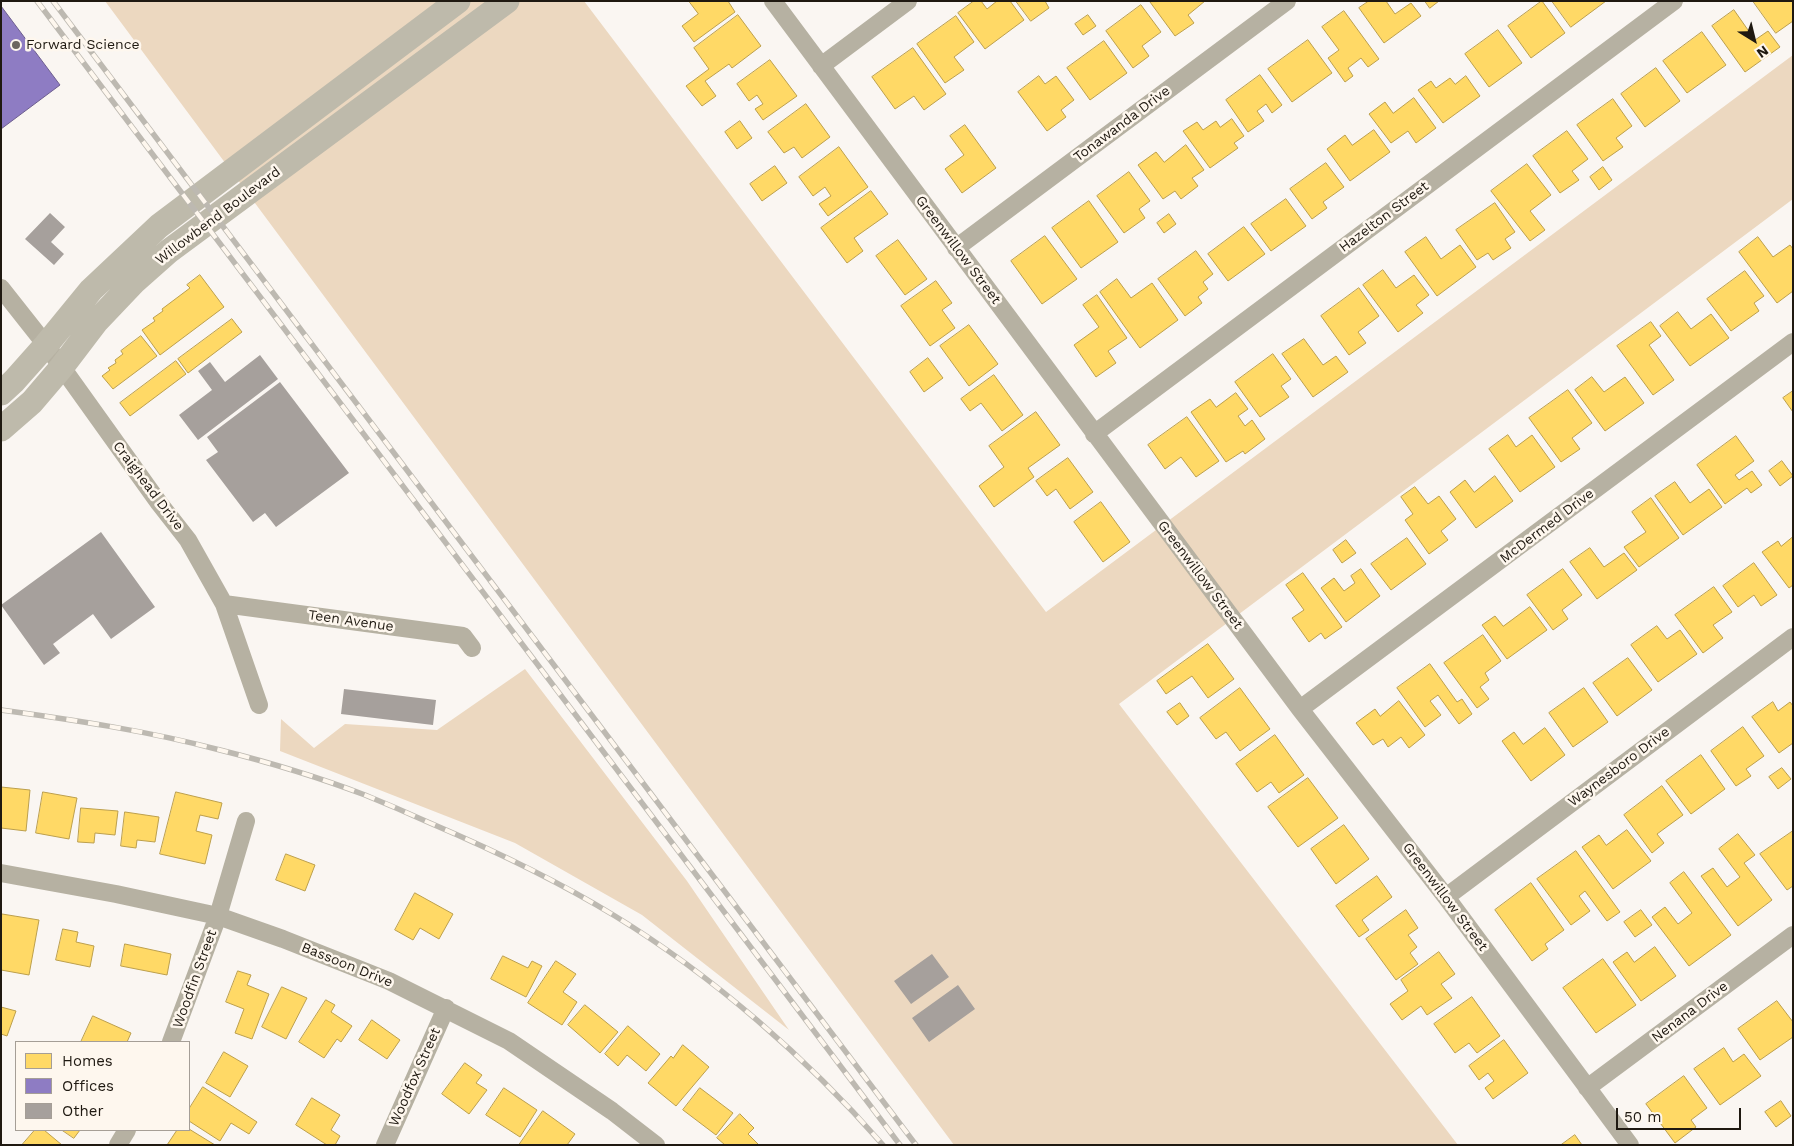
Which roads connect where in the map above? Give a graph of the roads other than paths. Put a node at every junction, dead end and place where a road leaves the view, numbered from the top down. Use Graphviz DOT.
graph roads {
  1 [pos="507,1"];
  2 [pos="773,1"];
  3 [pos="908,1"];
  4 [pos="1287,1"];
  5 [pos="1674,1"];
  6 [pos="452,6"];
  7 [pos="463,32"];
  8 [pos="821,66"];
  9 [pos="956,248"];
  10 [pos="1,288"];
  11 [pos="1793,342"];
  12 [pos="46,345"];
  13 [pos="61,368"];
  14 [pos="1,393"];
  15 [pos="1,429"];
  16 [pos="1094,434"];
  17 [pos="224,604"];
  18 [pos="1793,637"];
  19 [pos="472,648"];
  20 [pos="258,705"];
  21 [pos="1300,709"];
  22 [pos="246,821"];
  23 [pos="1,873"];
  24 [pos="1446,897"];
  25 [pos="218,916"];
  26 [pos="1793,935"];
  27 [pos="446,1008"];
  28 [pos="171,1041"];
  29 [pos="1587,1088"];
  30 [pos="127,1131"];
  31 [pos="118,1145"];
  32 [pos="385,1145"];
  33 [pos="656,1145"];
  34 [pos="1630,1145"];
  1 -- 7 [label="main road, Willowbend Boulevard"];
  2 -- 8 [label="street, Greenwillow Street"];
  3 -- 8 [label="street"];
  4 -- 9 [label="street, Tonawanda Drive"];
  5 -- 16 [label="street, Hazelton Street"];
  6 -- 7 [label="main road, Willowbend Boulevard"];
  6 -- 12 [label="main road, Willowbend Boulevard"];
  7 -- 13 [label="main road, Willowbend Boulevard"];
  8 -- 9 [label="street, Greenwillow Street"];
  9 -- 16 [label="street, Greenwillow Street"];
  10 -- 12 [label="street, Craighead Drive"];
  11 -- 21 [label="street, McDermed Drive"];
  12 -- 13 [label="street, Craighead Drive"];
  12 -- 14 [label="main road, Willowbend Boulevard"];
  13 -- 15 [label="main road, Willowbend Boulevard"];
  13 -- 17 [label="street, Craighead Drive"];
  16 -- 21 [label="street, Greenwillow Street"];
  17 -- 19 [label="street, Teen Avenue"];
  17 -- 20 [label="street, Craighead Drive"];
  18 -- 24 [label="street, Waynesboro Drive"];
  21 -- 24 [label="street, Greenwillow Street"];
  22 -- 25 [label="street"];
  23 -- 25 [label="street, Bassoon Drive"];
  24 -- 29 [label="street, Greenwillow Street"];
  25 -- 27 [label="street, Bassoon Drive"];
  25 -- 28 [label="street, Woodfin Street"];
  26 -- 29 [label="street, Nenana Drive"];
  27 -- 32 [label="street, Woodfox Street"];
  27 -- 33 [label="street, Bassoon Drive"];
  29 -- 34 [label="street, Greenwillow Street"];
  30 -- 31 [label="street"];
}
